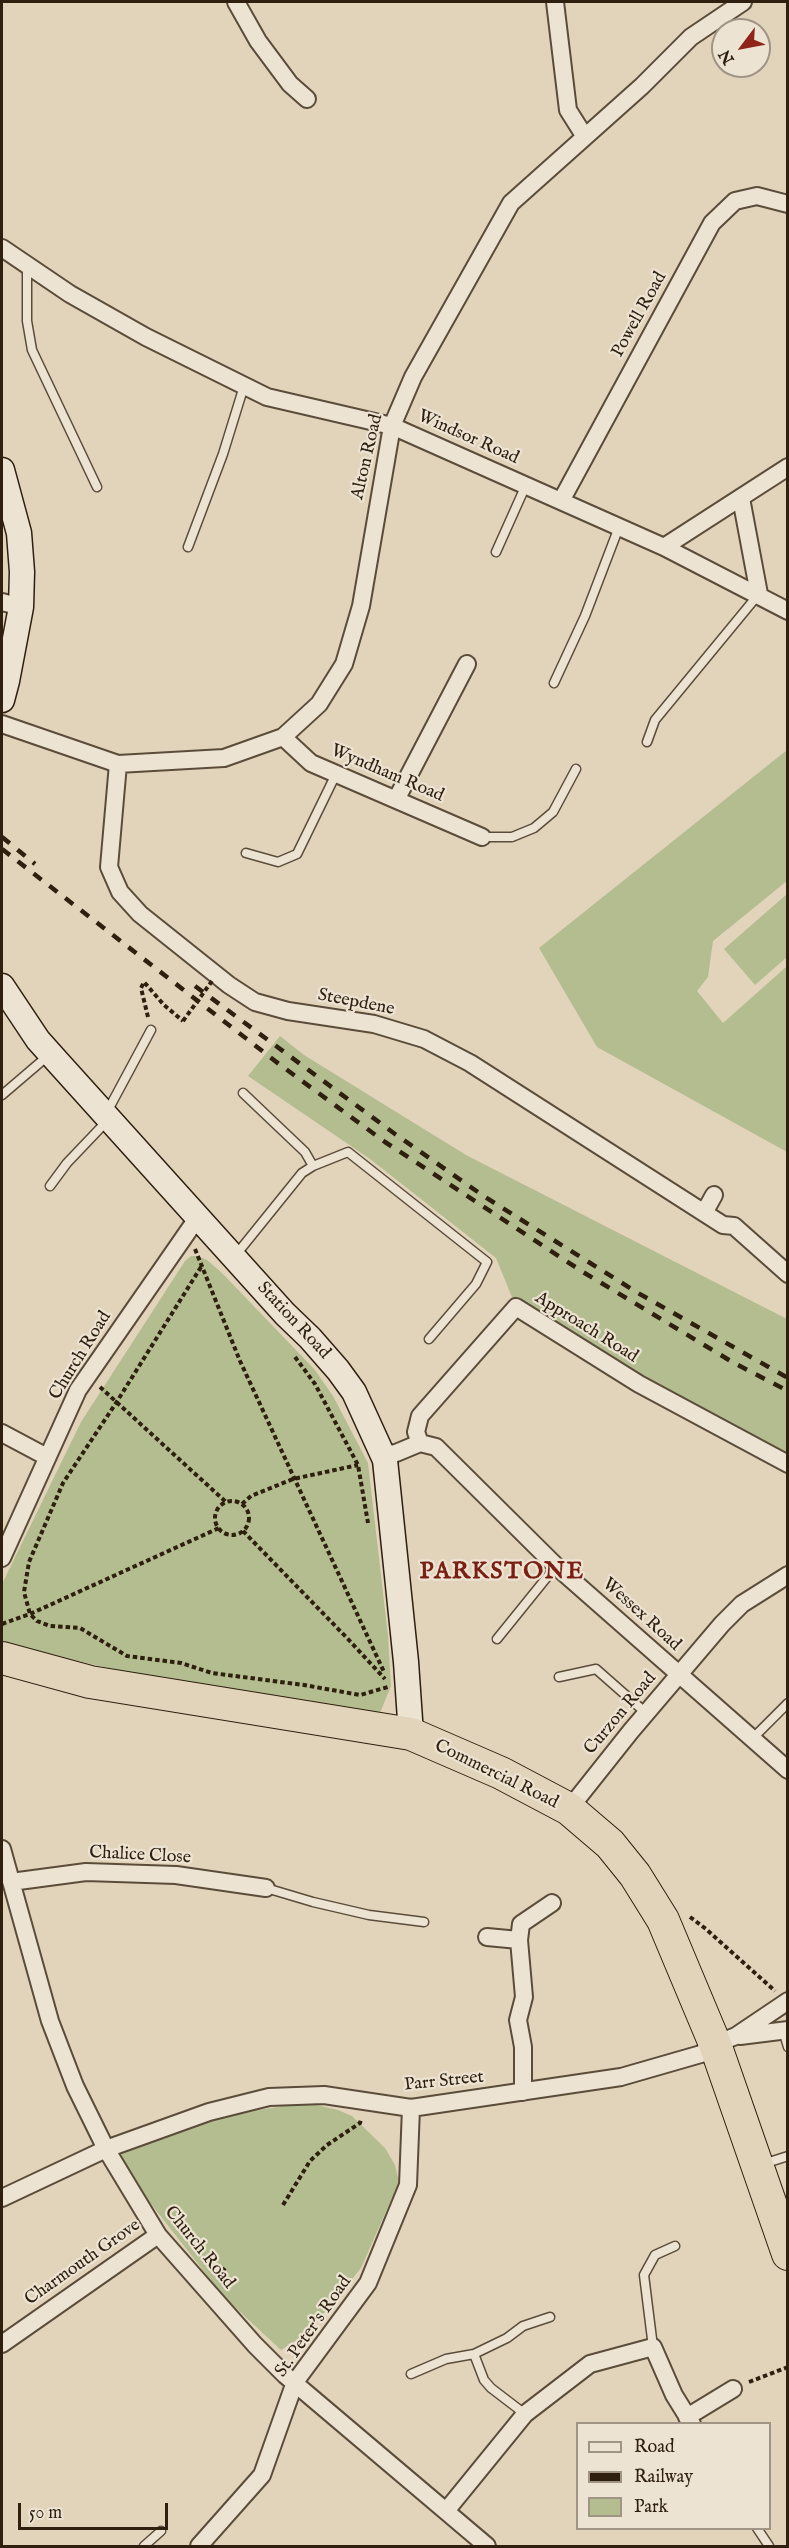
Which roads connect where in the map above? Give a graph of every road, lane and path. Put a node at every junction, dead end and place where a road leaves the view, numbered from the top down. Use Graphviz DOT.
graph roads {
  1 [pos="236,2"];
  2 [pos="555,2"];
  3 [pos="743,2"];
  4 [pos="307,99"];
  5 [pos="585,137"];
  6 [pos="788,204"];
  7 [pos="2,248"];
  8 [pos="27,266"];
  9 [pos="244,386"];
  10 [pos="392,426"];
  11 [pos="788,467"];
  12 [pos="2,470"];
  13 [pos="526,485"];
  14 [pos="97,487"];
  15 [pos="741,498"];
  16 [pos="561,501"];
  17 [pos="619,527"];
  18 [pos="188,547"];
  19 [pos="664,547"];
  20 [pos="496,552"];
  21 [pos="759,594"];
  22 [pos="11,604"];
  23 [pos="788,611"];
  24 [pos="467,664"];
  25 [pos="554,683"];
  26 [pos="2,700"];
  27 [pos="2,724"];
  28 [pos="283,737"];
  29 [pos="647,742"];
  30 [pos="118,764"];
  31 [pos="576,769"];
  32 [pos="336,774"];
  33 [pos="397,798"];
  34 [pos="482,837"];
  35 [pos="246,853"];
  36 [pos="212,981"];
  37 [pos="2,986"];
  38 [pos="151,1030"];
  39 [pos="50,1054"];
  40 [pos="243,1093"];
  41 [pos="2,1095"];
  42 [pos="108,1117"];
  43 [pos="313,1166"];
  44 [pos="50,1186"];
  45 [pos="714,1195"];
  46 [pos="704,1213"];
  47 [pos="193,1224"];
  48 [pos="234,1257"];
  49 [pos="201,1267"];
  50 [pos="788,1274"];
  51 [pos="429,1339"];
  52 [pos="294,1355"];
  53 [pos="88,1375"];
  54 [pos="116,1403"];
  55 [pos="2,1433"];
  56 [pos="420,1443"];
  57 [pos="47,1457"];
  58 [pos="384,1458"];
  59 [pos="788,1464"];
  60 [pos="358,1465"];
  61 [pos="293,1479"];
  62 [pos="226,1502"];
  63 [pos="242,1504"];
  64 [pos="219,1528"];
  65 [pos="243,1531"];
  66 [pos="369,1532"];
  67 [pos="2,1558"];
  68 [pos="556,1566"];
  69 [pos="788,1575"];
  70 [pos="30,1614"];
  71 [pos="2,1624"];
  72 [pos="497,1640"];
  73 [pos="2,1658"];
  74 [pos="388,1665"];
  75 [pos="679,1675"];
  76 [pos="559,1677"];
  77 [pos="391,1686"];
  78 [pos="788,1703"];
  79 [pos="646,1713"];
  80 [pos="411,1734"];
  81 [pos="752,1739"];
  82 [pos="788,1770"];
  83 [pos="568,1809"];
  84 [pos="2,1850"];
  85 [pos="12,1882"];
  86 [pos="266,1888"];
  87 [pos="552,1903"];
  88 [pos="680,1910"];
  89 [pos="424,1922"];
  90 [pos="487,1937"];
  91 [pos="519,1940"];
  92 [pos="787,2002"];
  93 [pos="786,2036"];
  94 [pos="726,2040"];
  95 [pos="523,2092"];
  96 [pos="366,2101"];
  97 [pos="411,2108"];
  98 [pos="106,2149"];
  99 [pos="788,2156"];
  100 [pos="757,2165"];
  101 [pos="2,2198"];
  102 [pos="283,2205"];
  103 [pos="158,2235"];
  104 [pos="675,2246"];
  105 [pos="788,2254"];
  106 [pos="225,2268"];
  107 [pos="220,2273"];
  108 [pos="550,2317"];
  109 [pos="2,2344"];
  110 [pos="653,2347"];
  111 [pos="474,2354"];
  112 [pos="788,2367"];
  113 [pos="411,2374"];
  114 [pos="295,2382"];
  115 [pos="733,2389"];
  116 [pos="525,2414"];
  117 [pos="690,2420"];
  118 [pos="446,2511"];
  119 [pos="758,2530"];
  120 [pos="161,2531"];
  121 [pos="144,2547"];
  122 [pos="199,2547"];
  123 [pos="487,2547"];
  124 [pos="769,2547"];
  1 -- 4 [label="street"];
  2 -- 5 [label="street"];
  3 -- 5 [label="street, Alton Road"];
  5 -- 10 [label="street, Alton Road"];
  6 -- 16 [label="street, Powell Road"];
  7 -- 8 [label="street, Windsor Road"];
  8 -- 9 [label="street, Windsor Road"];
  8 -- 14 [label="lane"];
  9 -- 10 [label="street, Windsor Road"];
  9 -- 18 [label="lane"];
  10 -- 13 [label="street, Windsor Road"];
  10 -- 28 [label="street, Alton Road"];
  11 -- 15 [label="street"];
  12 -- 22 [label="street"];
  13 -- 16 [label="street, Windsor Road"];
  13 -- 20 [label="lane"];
  15 -- 19 [label="street"];
  15 -- 21 [label="street"];
  16 -- 17 [label="street, Windsor Road"];
  17 -- 19 [label="street, Windsor Road"];
  17 -- 25 [label="lane"];
  19 -- 21 [label="street, Windsor Road"];
  21 -- 23 [label="street, Windsor Road"];
  21 -- 29 [label="lane"];
  22 -- 26 [label="street"];
  24 -- 33 [label="street"];
  27 -- 30 [label="street, Alton Road"];
  28 -- 30 [label="street, Alton Road"];
  28 -- 32 [label="street, Wyndham Road"];
  30 -- 46 [label="street, Steepdene"];
  31 -- 34 [label="lane"];
  32 -- 33 [label="street, Wyndham Road"];
  32 -- 35 [label="lane"];
  33 -- 34 [label="street, Wyndham Road"];
  36 -- 38 [label="path, bridge"];
  37 -- 39 [label="street, Station Road"];
  38 -- 42 [label="lane"];
  39 -- 41 [label="lane"];
  39 -- 42 [label="street, Station Road"];
  40 -- 43 [label="lane"];
  42 -- 44 [label="lane"];
  42 -- 47 [label="street, Station Road"];
  43 -- 48 [label="lane"];
  43 -- 51 [label="lane"];
  45 -- 46 [label="street"];
  46 -- 50 [label="street, Steepdene"];
  47 -- 48 [label="street, Station Road"];
  47 -- 49 [label="path"];
  47 -- 53 [label="street, Church Road"];
  48 -- 58 [label="street, Station Road"];
  49 -- 54 [label="path"];
  49 -- 61 [label="path"];
  52 -- 60 [label="path"];
  53 -- 54 [label="path"];
  53 -- 57 [label="street, Church Road"];
  54 -- 62 [label="path"];
  54 -- 70 [label="path"];
  55 -- 57 [label="street"];
  56 -- 58 [label="street"];
  56 -- 59 [label="street, Approach Road"];
  56 -- 68 [label="street, Wessex Road"];
  57 -- 67 [label="street, Church Road"];
  58 -- 60 [label="path"];
  58 -- 80 [label="street, Station Road"];
  60 -- 61 [label="path"];
  60 -- 66 [label="path"];
  61 -- 63 [label="path"];
  61 -- 77 [label="path"];
  62 -- 63 [label="path"];
  62 -- 64 [label="path"];
  63 -- 65 [label="path"];
  64 -- 65 [label="path"];
  64 -- 70 [label="path"];
  65 -- 77 [label="path"];
  68 -- 72 [label="lane"];
  68 -- 75 [label="street, Wessex Road"];
  69 -- 75 [label="street, Curzon Road"];
  70 -- 71 [label="path"];
  70 -- 77 [label="path"];
  73 -- 80 [label="highway, Commercial Road"];
  74 -- 77 [label="path"];
  75 -- 79 [label="street, Curzon Road"];
  75 -- 81 [label="street, Wessex Road"];
  76 -- 79 [label="lane"];
  78 -- 81 [label="lane"];
  79 -- 83 [label="street, Curzon Road"];
  80 -- 83 [label="highway, Commercial Road"];
  81 -- 82 [label="street, Wessex Road"];
  83 -- 94 [label="highway, Commercial Road"];
  84 -- 85 [label="street, Church Road"];
  85 -- 86 [label="street, Chalice Close"];
  85 -- 98 [label="street, Church Road"];
  86 -- 89 [label="lane"];
  87 -- 91 [label="street"];
  88 -- 92 [label="path"];
  90 -- 91 [label="street"];
  91 -- 95 [label="street"];
  92 -- 94 [label="street"];
  93 -- 94 [label="street"];
  94 -- 95 [label="street, Parr Street"];
  94 -- 100 [label="highway, Commercial Road"];
  95 -- 97 [label="street, Parr Street"];
  96 -- 97 [label="street, Parr Street"];
  96 -- 98 [label="street, Parr Street"];
  96 -- 102 [label="path"];
  97 -- 114 [label="street, St. Peter's Road"];
  98 -- 101 [label="street, Parr Street"];
  98 -- 103 [label="street, Church Road"];
  99 -- 100 [label="lane"];
  100 -- 105 [label="highway, Commercial Road"];
  103 -- 109 [label="street, Charmouth Grove"];
  103 -- 114 [label="street, Church Road"];
  104 -- 110 [label="lane"];
  106 -- 107 [label="path"];
  108 -- 111 [label="lane"];
  110 -- 116 [label="street"];
  110 -- 117 [label="street"];
  111 -- 113 [label="lane"];
  111 -- 116 [label="lane"];
  112 -- 115 [label="path"];
  114 -- 118 [label="street, Church Road"];
  114 -- 122 [label="street, St. Peter's Road"];
  115 -- 117 [label="street"];
  116 -- 118 [label="street"];
  118 -- 123 [label="street, Church Road"];
  119 -- 124 [label="lane"];
  120 -- 121 [label="lane"];
}
